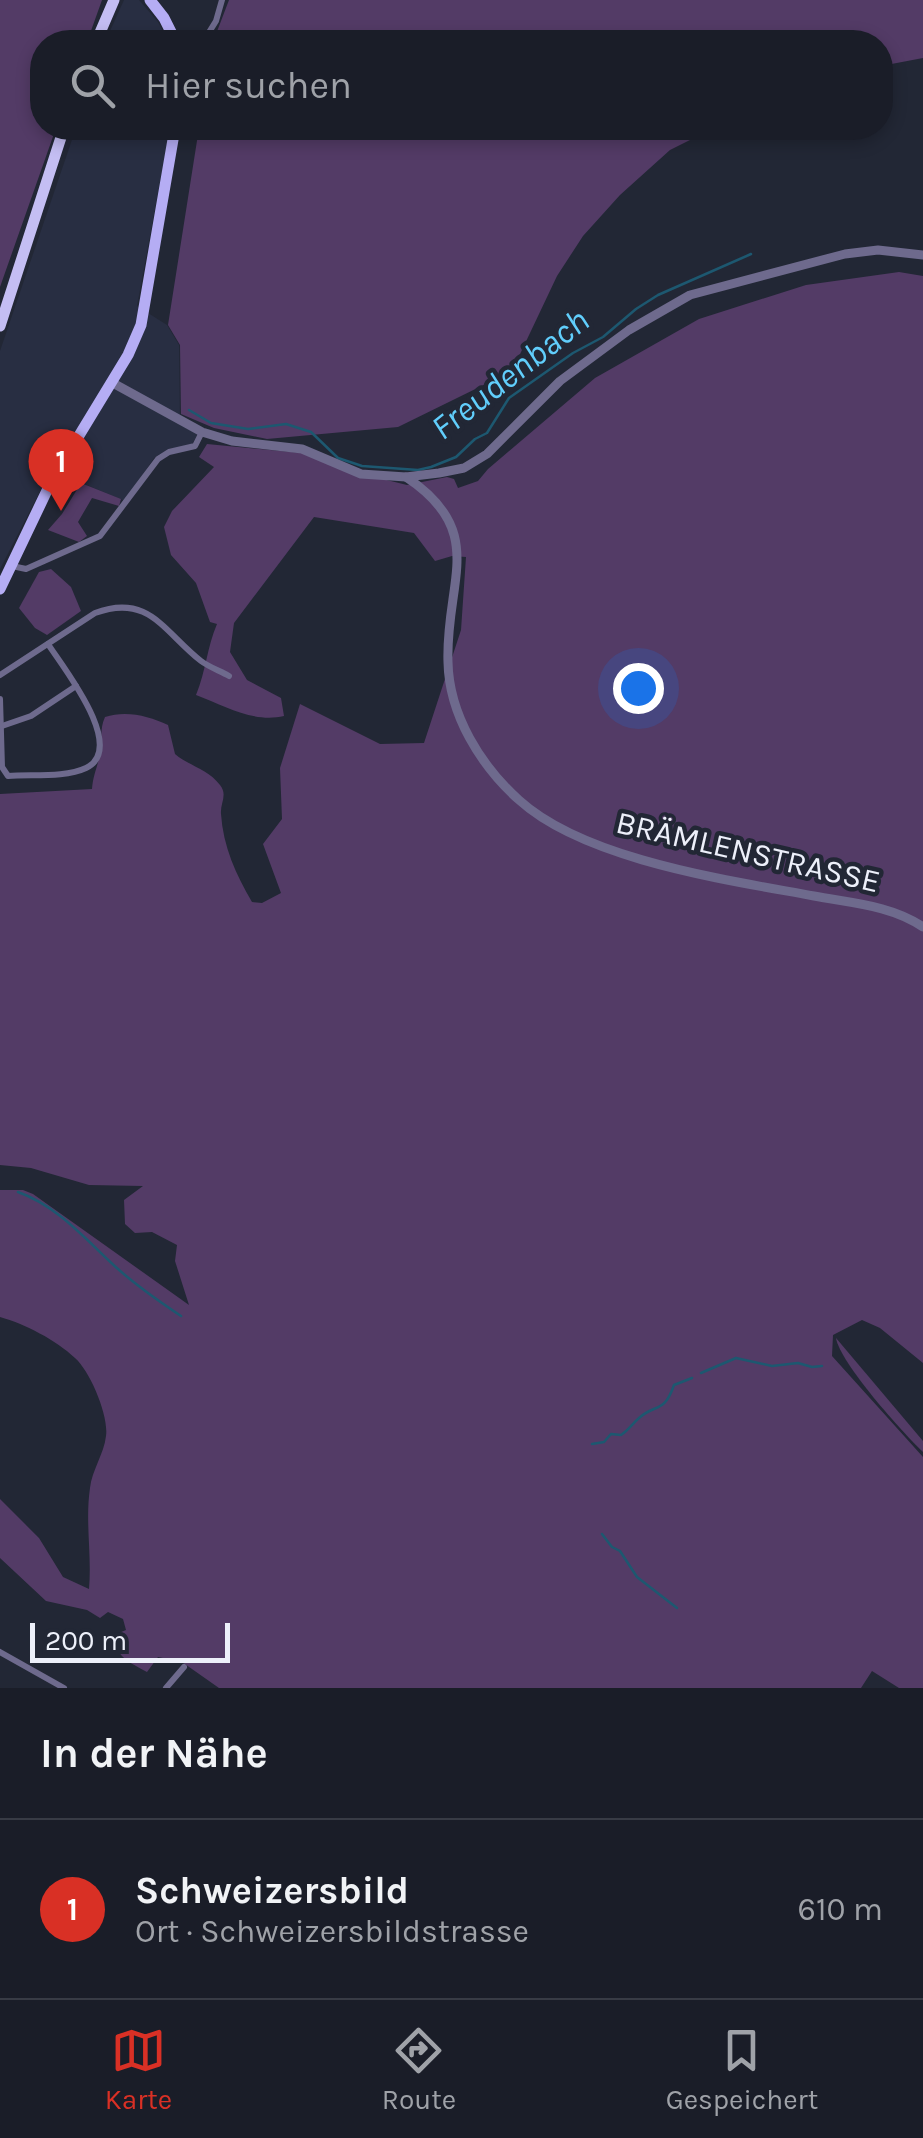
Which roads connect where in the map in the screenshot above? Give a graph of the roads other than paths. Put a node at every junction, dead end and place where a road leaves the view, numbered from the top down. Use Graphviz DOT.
graph roads {
  1 [pos="114,0"];
  2 [pos="150,0"];
  3 [pos="222,0"];
  4 [pos="101,30"];
  5 [pos="170,30"];
  6 [pos="210,30"];
  7 [pos="60,140"];
  8 [pos="172,140"];
  9 [pos="923,255"];
  10 [pos="0,326"];
  11 [pos="111,382"];
  12 [pos="202,432"];
  13 [pos="406,477"];
  14 [pos="11,565"];
  15 [pos="0,589"];
  16 [pos="48,644"];
  17 [pos="0,674"];
  18 [pos="229,676"];
  19 [pos="76,686"];
  20 [pos="0,698"];
  21 [pos="2,726"];
  22 [pos="923,926"];
  23 [pos="0,1652"];
  24 [pos="184,1667"];
  25 [pos="64,1688"];
  26 [pos="166,1688"];
  1 -- 4 [label="highway"];
  2 -- 5 [label="main road"];
  3 -- 6 [label="street"];
  7 -- 10 [label="highway"];
  8 -- 11 [label="main road"];
  9 -- 13 [label="street"];
  11 -- 12 [label="street"];
  11 -- 14 [label="main road"];
  12 -- 13 [label="street"];
  12 -- 14 [label="street"];
  13 -- 22 [label="street, BRÄMLENSTRASSE"];
  14 -- 15 [label="main road"];
  16 -- 17 [label="street"];
  16 -- 18 [label="street"];
  16 -- 19 [label="street"];
  19 -- 21 [label="street"];
  19 -- 21 [label="street"];
  20 -- 21 [label="street"];
  23 -- 25 [label="street"];
  24 -- 26 [label="street"];
}
